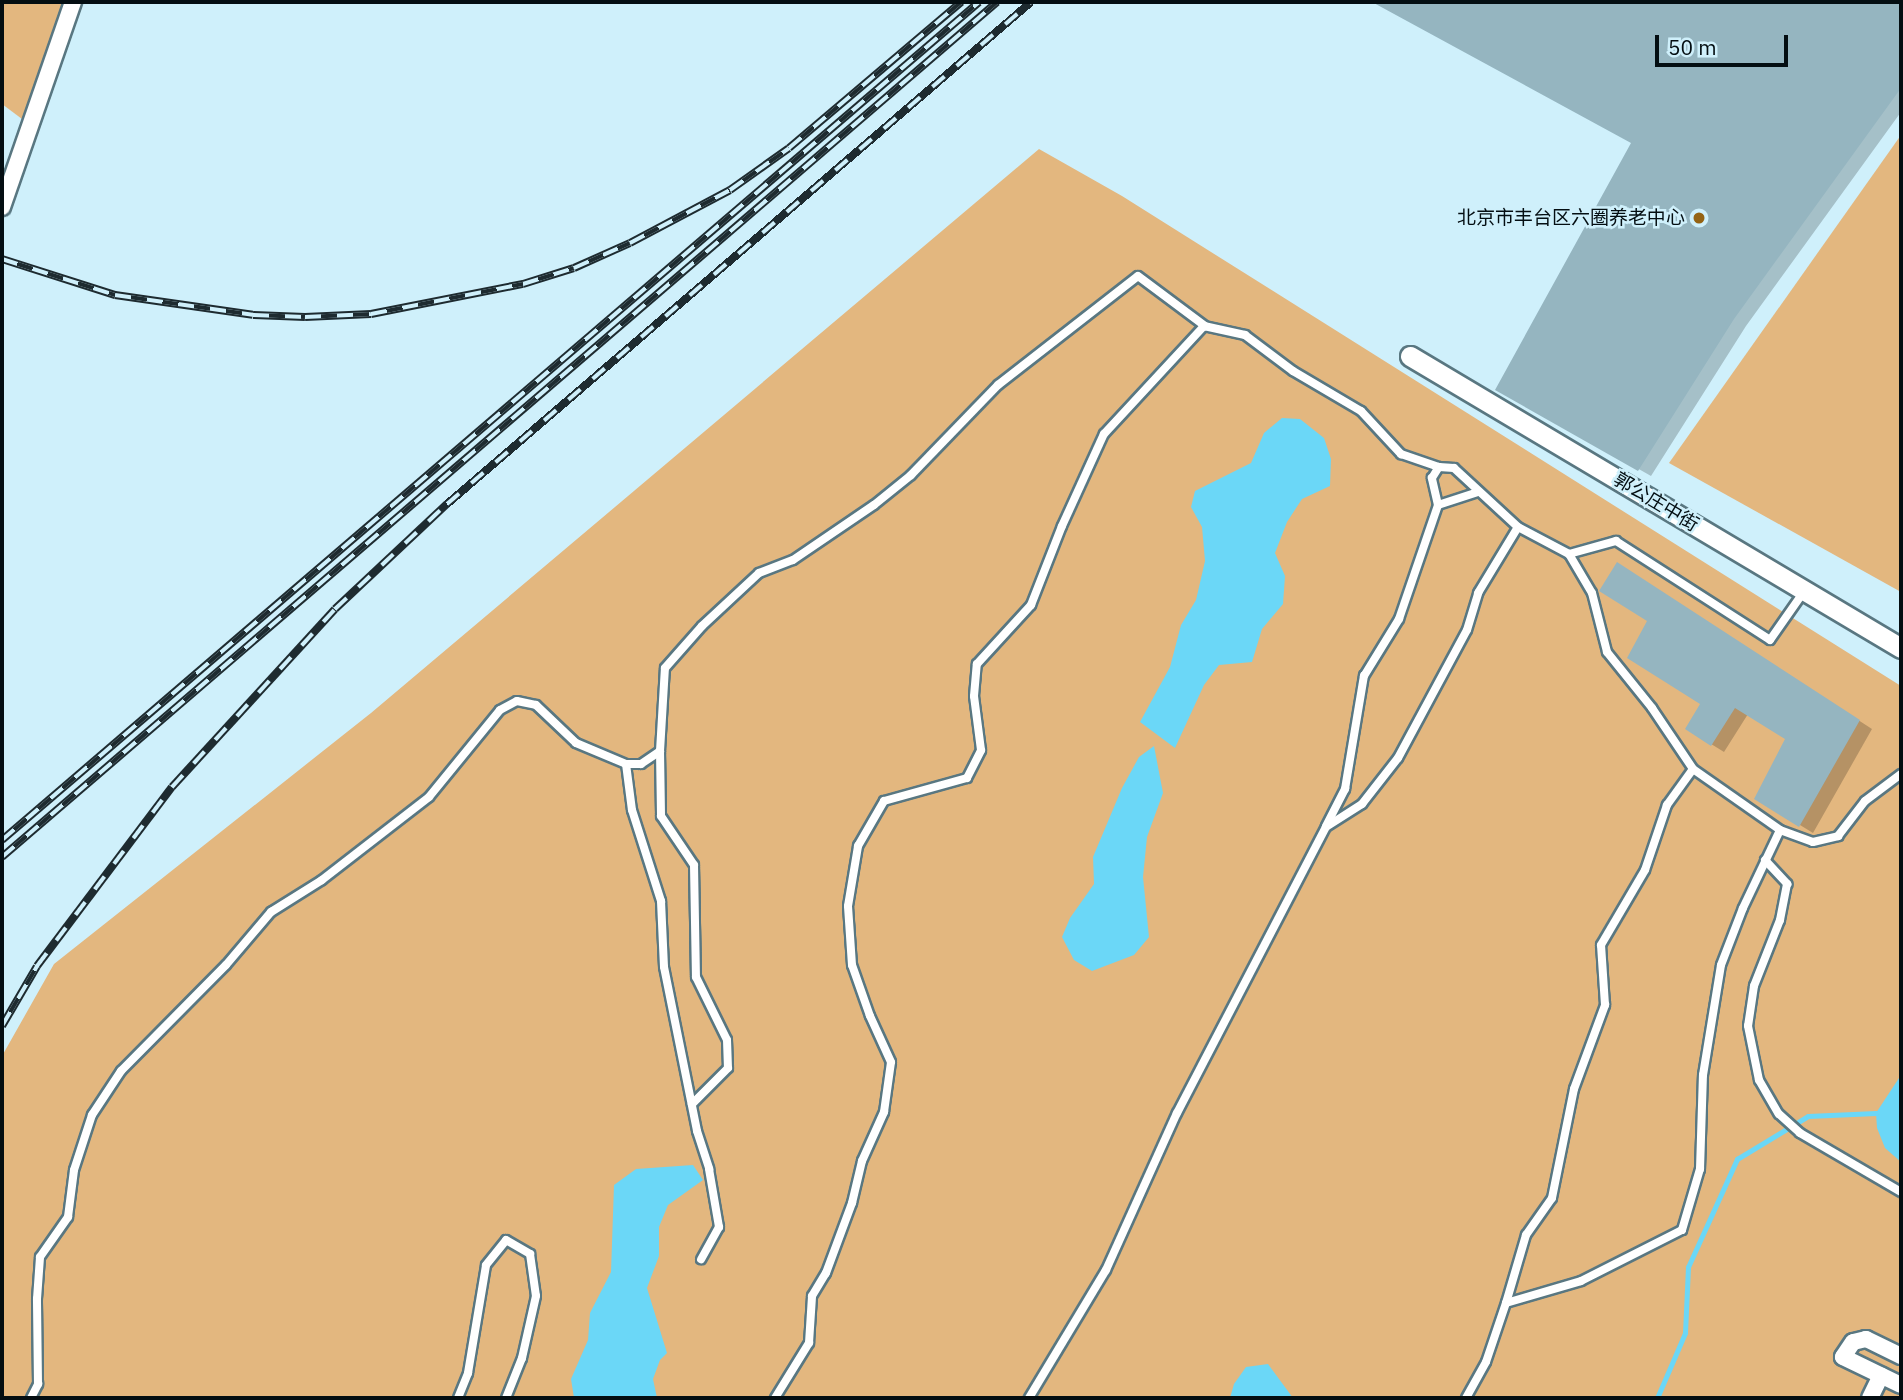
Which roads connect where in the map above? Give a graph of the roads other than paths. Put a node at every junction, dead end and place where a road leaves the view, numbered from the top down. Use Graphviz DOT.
graph roads {
  1 [pos="74,2"];
  2 [pos="2,207"];
  3 [pos="1205,326"];
  4 [pos="1410,356"];
  5 [pos="1440,467"];
  6 [pos="1478,492"];
  7 [pos="1438,505"];
  8 [pos="1518,527"];
  9 [pos="1569,554"];
  10 [pos="1805,590"];
  11 [pos="1901,648"];
  12 [pos="660,751"];
  13 [pos="626,764"];
  14 [pos="1693,769"];
  15 [pos="1901,774"];
  16 [pos="1326,827"];
  17 [pos="1780,830"];
  18 [pos="1765,860"];
  19 [pos="692,1104"];
  20 [pos="1901,1192"];
  21 [pos="701,1259"];
  22 [pos="1506,1303"];
  23 [pos="1901,1356"];
  24 [pos="1881,1375"];
  25 [pos="1901,1385"];
  26 [pos="31,1398"];
  27 [pos="458,1398"];
  28 [pos="506,1398"];
  29 [pos="775,1398"];
  30 [pos="1029,1398"];
  31 [pos="1466,1398"];
  32 [pos="1870,1398"];
  1 -- 2 [label="street"];
  3 -- 5 [label="lane"];
  3 -- 12 [label="lane"];
  3 -- 29 [label="lane"];
  4 -- 10 [label="street, 郭公庄中街"];
  5 -- 6 [label="lane"];
  5 -- 7 [label="lane"];
  6 -- 7 [label="lane"];
  6 -- 8 [label="lane"];
  7 -- 16 [label="lane"];
  8 -- 9 [label="lane"];
  8 -- 16 [label="lane"];
  9 -- 10 [label="lane"];
  9 -- 14 [label="lane"];
  10 -- 11 [label="street, 郭公庄中街"];
  12 -- 13 [label="lane"];
  12 -- 19 [label="lane"];
  13 -- 19 [label="lane"];
  13 -- 26 [label="lane"];
  14 -- 17 [label="lane"];
  14 -- 22 [label="lane"];
  15 -- 17 [label="lane"];
  16 -- 30 [label="lane"];
  17 -- 18 [label="lane"];
  18 -- 20 [label="lane"];
  18 -- 22 [label="lane"];
  19 -- 21 [label="lane"];
  22 -- 31 [label="lane"];
  23 -- 24 [label="street"];
  24 -- 25 [label="street"];
  24 -- 32 [label="street"];
  27 -- 28 [label="lane"];
}
